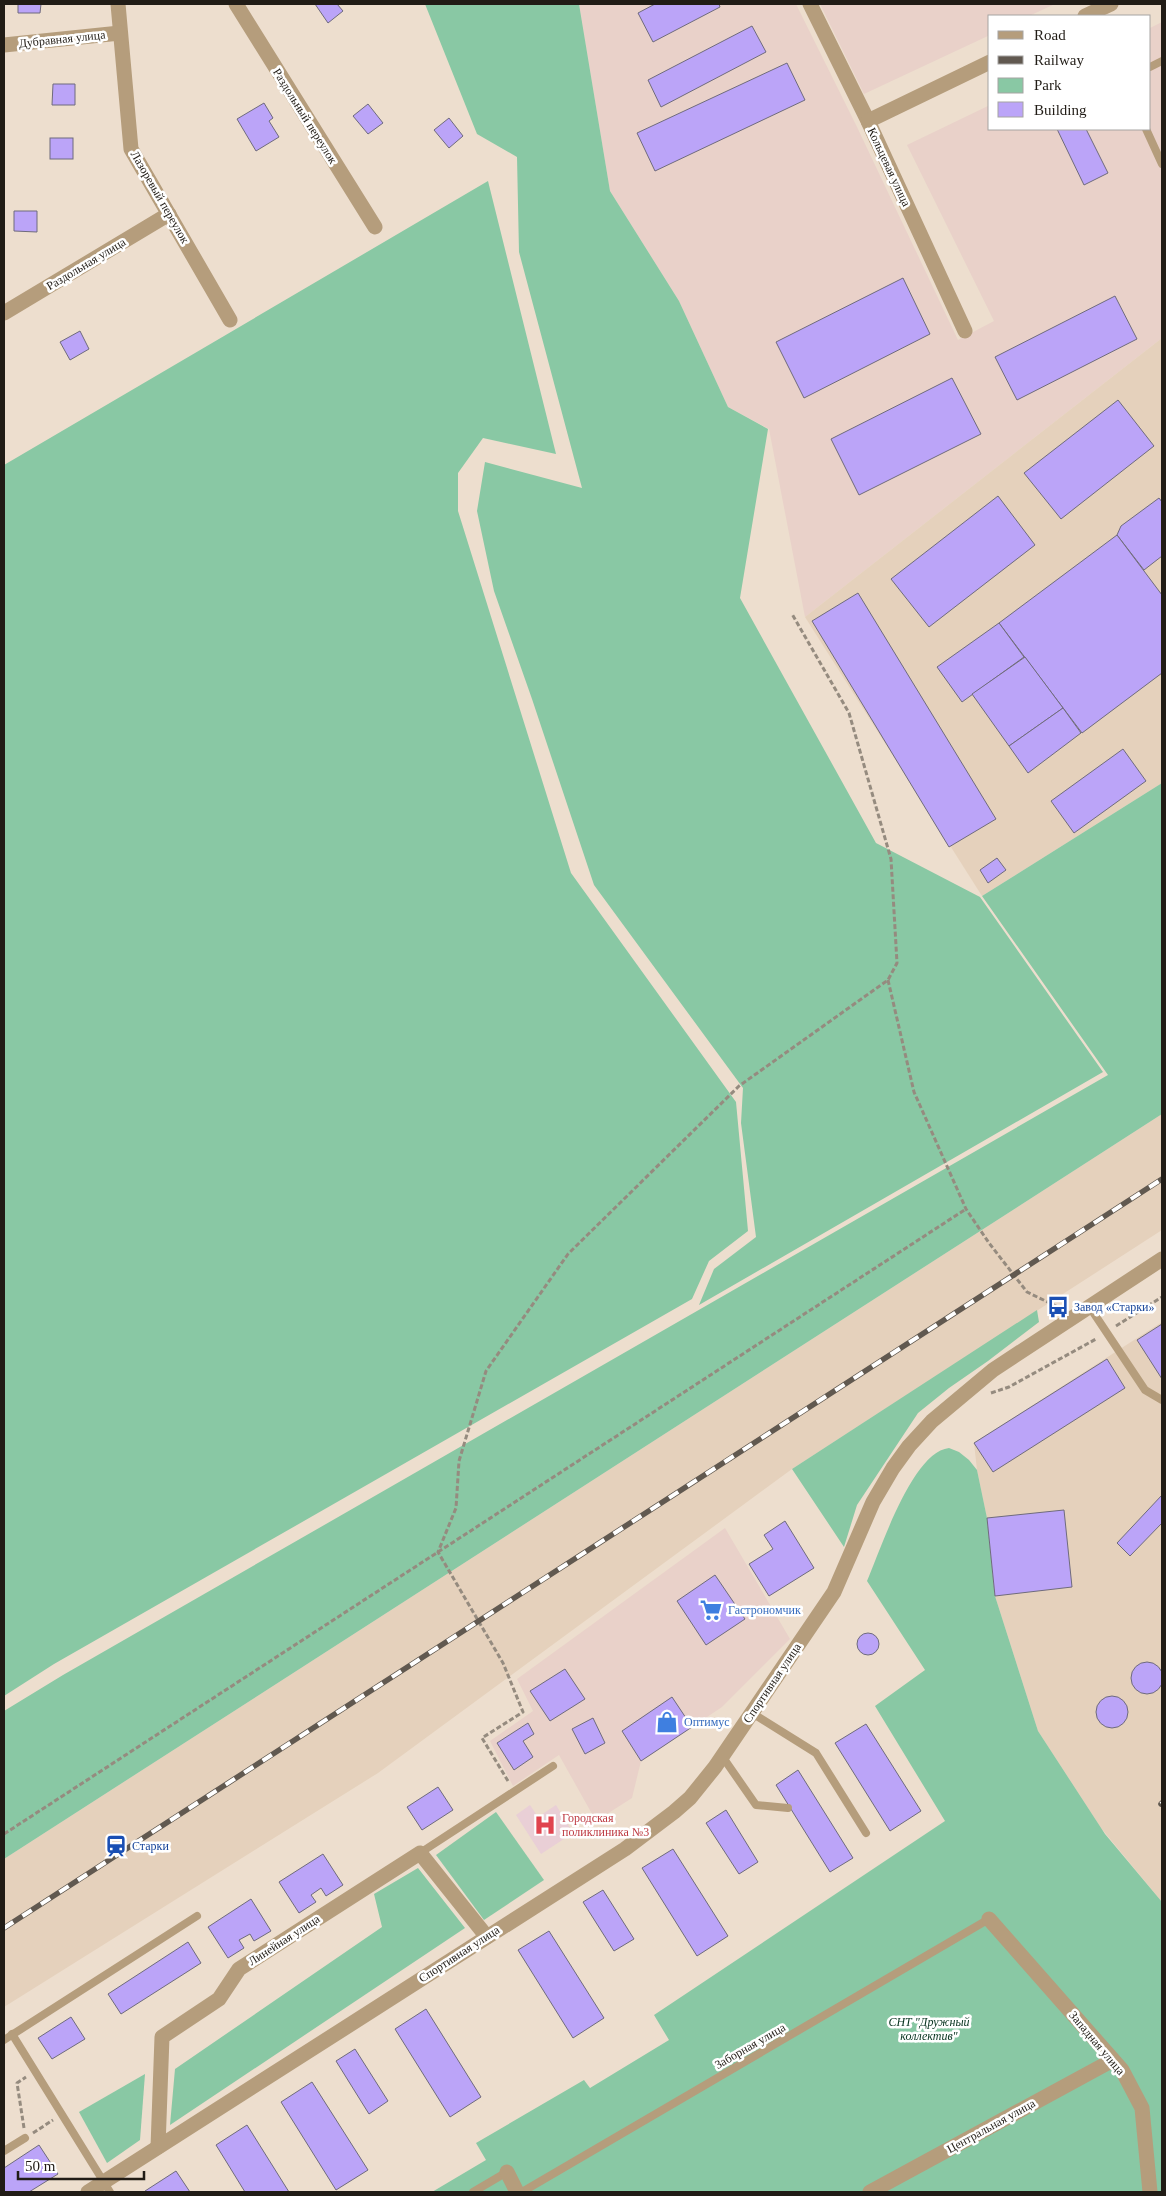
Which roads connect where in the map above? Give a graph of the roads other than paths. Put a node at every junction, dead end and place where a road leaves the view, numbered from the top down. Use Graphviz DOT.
graph roads {
  1 [pos="118,4"];
  2 [pos="236,4"];
  3 [pos="810,4"];
  4 [pos="1111,4"];
  5 [pos="1087,15"];
  6 [pos="120,33"];
  7 [pos="4,45"];
  8 [pos="988,63"];
  9 [pos="868,121"];
  10 [pos="1146,130"];
  11 [pos="1162,164"];
  12 [pos="169,214"];
  13 [pos="374,227"];
  14 [pos="8,308"];
  15 [pos="230,320"];
  16 [pos="965,331"];
  17 [pos="1162,1259"];
  18 [pos="1089,1306"];
  19 [pos="1162,1400"];
  20 [pos="752,1713"];
  21 [pos="722,1756"];
  22 [pos="554,1766"];
  23 [pos="788,1808"];
  24 [pos="866,1833"];
  25 [pos="420,1853"];
  26 [pos="197,1916"];
  27 [pos="989,1918"];
  28 [pos="487,1937"];
  29 [pos="12,2034"];
  30 [pos="4,2040"];
  31 [pos="1113,2060"];
  32 [pos="25,2138"];
  33 [pos="158,2147"];
  34 [pos="4,2151"];
  35 [pos="506,2172"];
  36 [pos="107,2187"];
  37 [pos="88,2192"];
  38 [pos="473,2192"];
  39 [pos="517,2192"];
  40 [pos="522,2192"];
  41 [pos="870,2192"];
  42 [pos="1150,2192"];
  1 -- 6 [label="street, Лазоревый переулок"];
  2 -- 13 [label="street, Раздольный переулок"];
  3 -- 9 [label="street, Кольцевая улица"];
  4 -- 5 [label="street"];
  6 -- 7 [label="street, Дубравная улица"];
  6 -- 12 [label="street, Лазоревый переулок"];
  8 -- 9 [label="street"];
  9 -- 16 [label="street, Кольцевая улица"];
  10 -- 11 [label="lane"];
  12 -- 14 [label="street, Раздольная улица"];
  12 -- 15 [label="street, Лазоревый переулок"];
  17 -- 18 [label="street, Спортивная улица"];
  18 -- 19 [label="lane"];
  18 -- 20 [label="street, Спортивная улица"];
  20 -- 21 [label="street, Спортивная улица"];
  20 -- 24 [label="lane"];
  21 -- 23 [label="lane"];
  21 -- 28 [label="street, Спортивная улица"];
  22 -- 25 [label="lane"];
  25 -- 28 [label="street"];
  25 -- 33 [label="street, Линейная улица"];
  26 -- 29 [label="lane"];
  27 -- 31 [label="street, Западная улица"];
  27 -- 40 [label="lane, Заборная улица"];
  28 -- 33 [label="street, Спортивная улица"];
  29 -- 30 [label="lane"];
  29 -- 36 [label="lane"];
  31 -- 41 [label="street, Центральная улица"];
  31 -- 42 [label="street, Западная улица"];
  32 -- 34 [label="lane"];
  33 -- 36 [label="street, Спортивная улица"];
  35 -- 38 [label="lane"];
  35 -- 39 [label="street"];
  36 -- 37 [label="street, Спортивная улица"];
}
